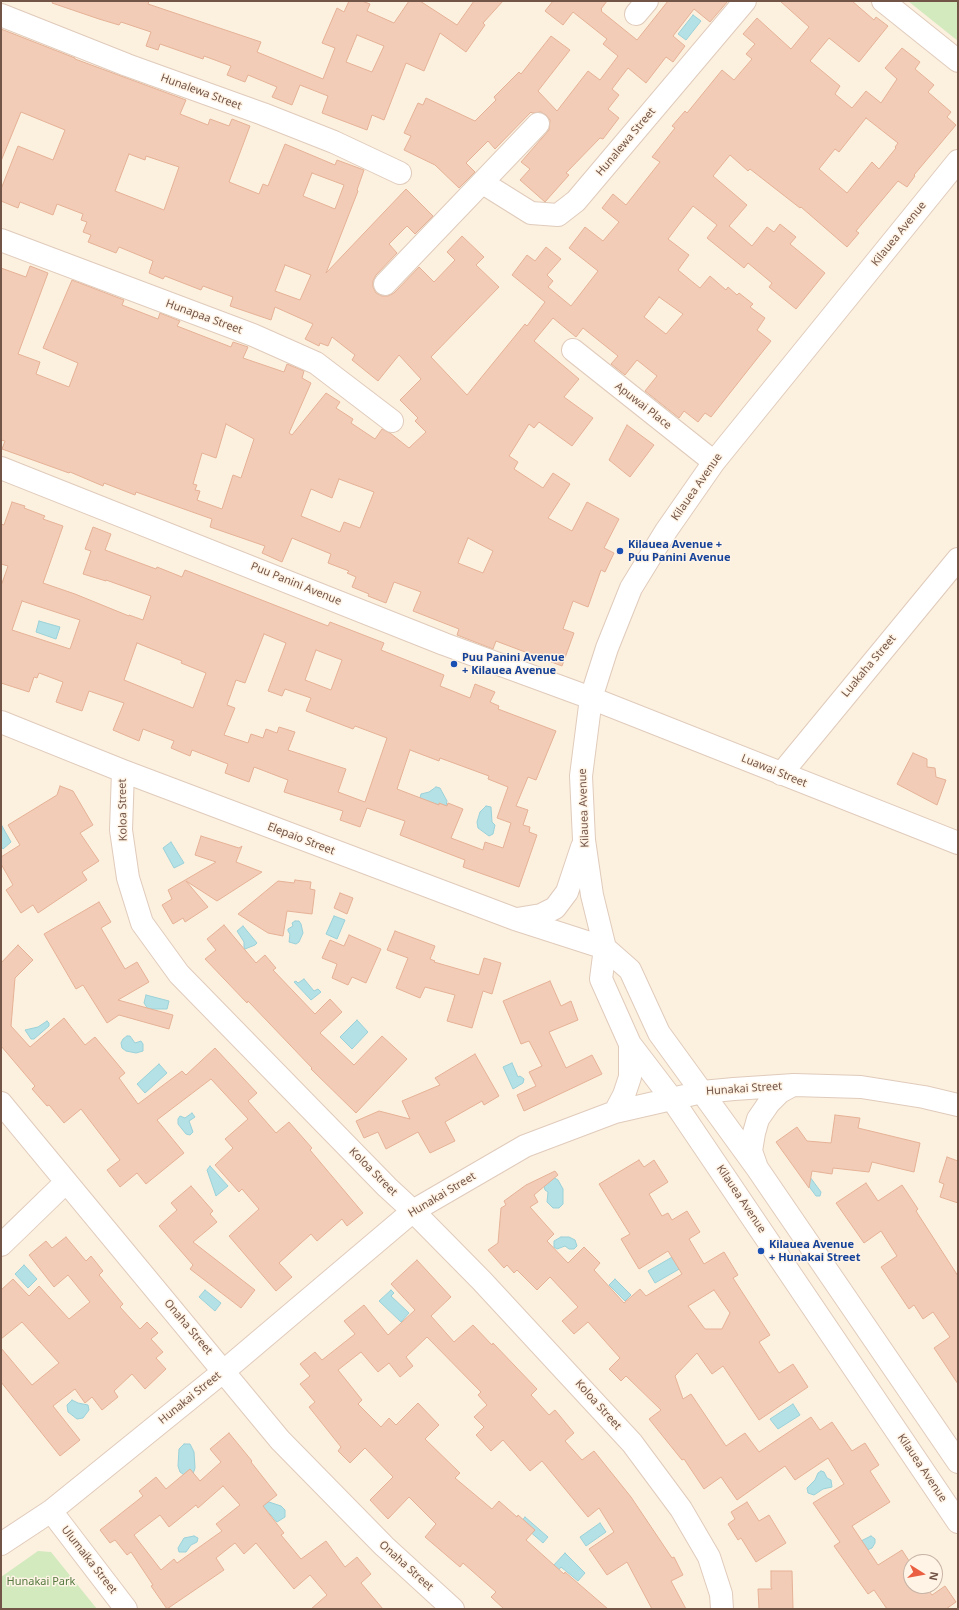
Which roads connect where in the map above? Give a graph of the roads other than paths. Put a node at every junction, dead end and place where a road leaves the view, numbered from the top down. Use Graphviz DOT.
graph roads {
  1 [pos="745,1"];
  2 [pos="884,1"];
  3 [pos="1,15"];
  4 [pos="958,61"];
  5 [pos="538,124"];
  6 [pos="958,161"];
  7 [pos="400,173"];
  8 [pos="483,182"];
  9 [pos="1,240"];
  10 [pos="386,284"];
  11 [pos="573,350"];
  12 [pos="392,421"];
  13 [pos="714,462"];
  14 [pos="1,468"];
  15 [pos="958,559"];
  16 [pos="591,698"];
  17 [pos="1,722"];
  18 [pos="123,771"];
  19 [pos="781,774"];
  20 [pos="584,840"];
  21 [pos="958,843"];
  22 [pos="515,919"];
  23 [pos="605,948"];
  24 [pos="630,1044"];
  25 [pos="794,1085"];
  26 [pos="702,1092"];
  27 [pos="672,1098"];
  28 [pos="1,1103"];
  29 [pos="958,1105"];
  30 [pos="615,1112"];
  31 [pos="757,1168"];
  32 [pos="66,1182"];
  33 [pos="413,1211"];
  34 [pos="1,1245"];
  35 [pos="224,1371"];
  36 [pos="958,1462"];
  37 [pos="51,1511"];
  38 [pos="958,1522"];
  39 [pos="1,1544"];
  40 [pos="126,1609"];
  41 [pos="453,1609"];
  42 [pos="722,1609"];
  1 -- 8 [label="street, Hunalewa Street"];
  2 -- 4 [label="street"];
  3 -- 7 [label="street, Hunalewa Street"];
  5 -- 8 [label="street"];
  6 -- 13 [label="street, Kilauea Avenue"];
  8 -- 10 [label="street"];
  9 -- 12 [label="street, Hunapaa Street"];
  11 -- 13 [label="street, Apuwai Place"];
  13 -- 16 [label="street, Kilauea Avenue"];
  14 -- 16 [label="street, Puu Panini Avenue"];
  15 -- 19 [label="street, Luakaha Street"];
  16 -- 19 [label="street, Luawai Street"];
  16 -- 20 [label="street, Kilauea Avenue"];
  17 -- 18 [label="street, Elepaio Street"];
  18 -- 22 [label="street, Elepaio Street"];
  18 -- 33 [label="street, Koloa Street"];
  19 -- 21 [label="street, Luawai Street"];
  20 -- 22 [label="street"];
  20 -- 23 [label="street, Kilauea Avenue"];
  22 -- 23 [label="street, Elepaio Street"];
  23 -- 24 [label="street, Kilauea Avenue"];
  23 -- 26 [label="street"];
  24 -- 27 [label="street, Kilauea Avenue"];
  24 -- 30 [label="street"];
  25 -- 26 [label="street, Hunakai Street"];
  25 -- 29 [label="street, Hunakai Street"];
  25 -- 31 [label="street"];
  26 -- 27 [label="street, Hunakai Street"];
  26 -- 31 [label="street"];
  27 -- 30 [label="street, Hunakai Street"];
  27 -- 38 [label="street, Kilauea Avenue"];
  28 -- 32 [label="street, Onaha Street"];
  30 -- 33 [label="street, Hunakai Street"];
  31 -- 36 [label="street"];
  32 -- 34 [label="street"];
  32 -- 35 [label="street, Onaha Street"];
  33 -- 35 [label="street, Hunakai Street"];
  33 -- 42 [label="street, Koloa Street"];
  35 -- 37 [label="street, Hunakai Street"];
  35 -- 41 [label="street, Onaha Street"];
  37 -- 39 [label="street, Hunakai Street"];
  37 -- 40 [label="street, Ulumaika Street"];
}
